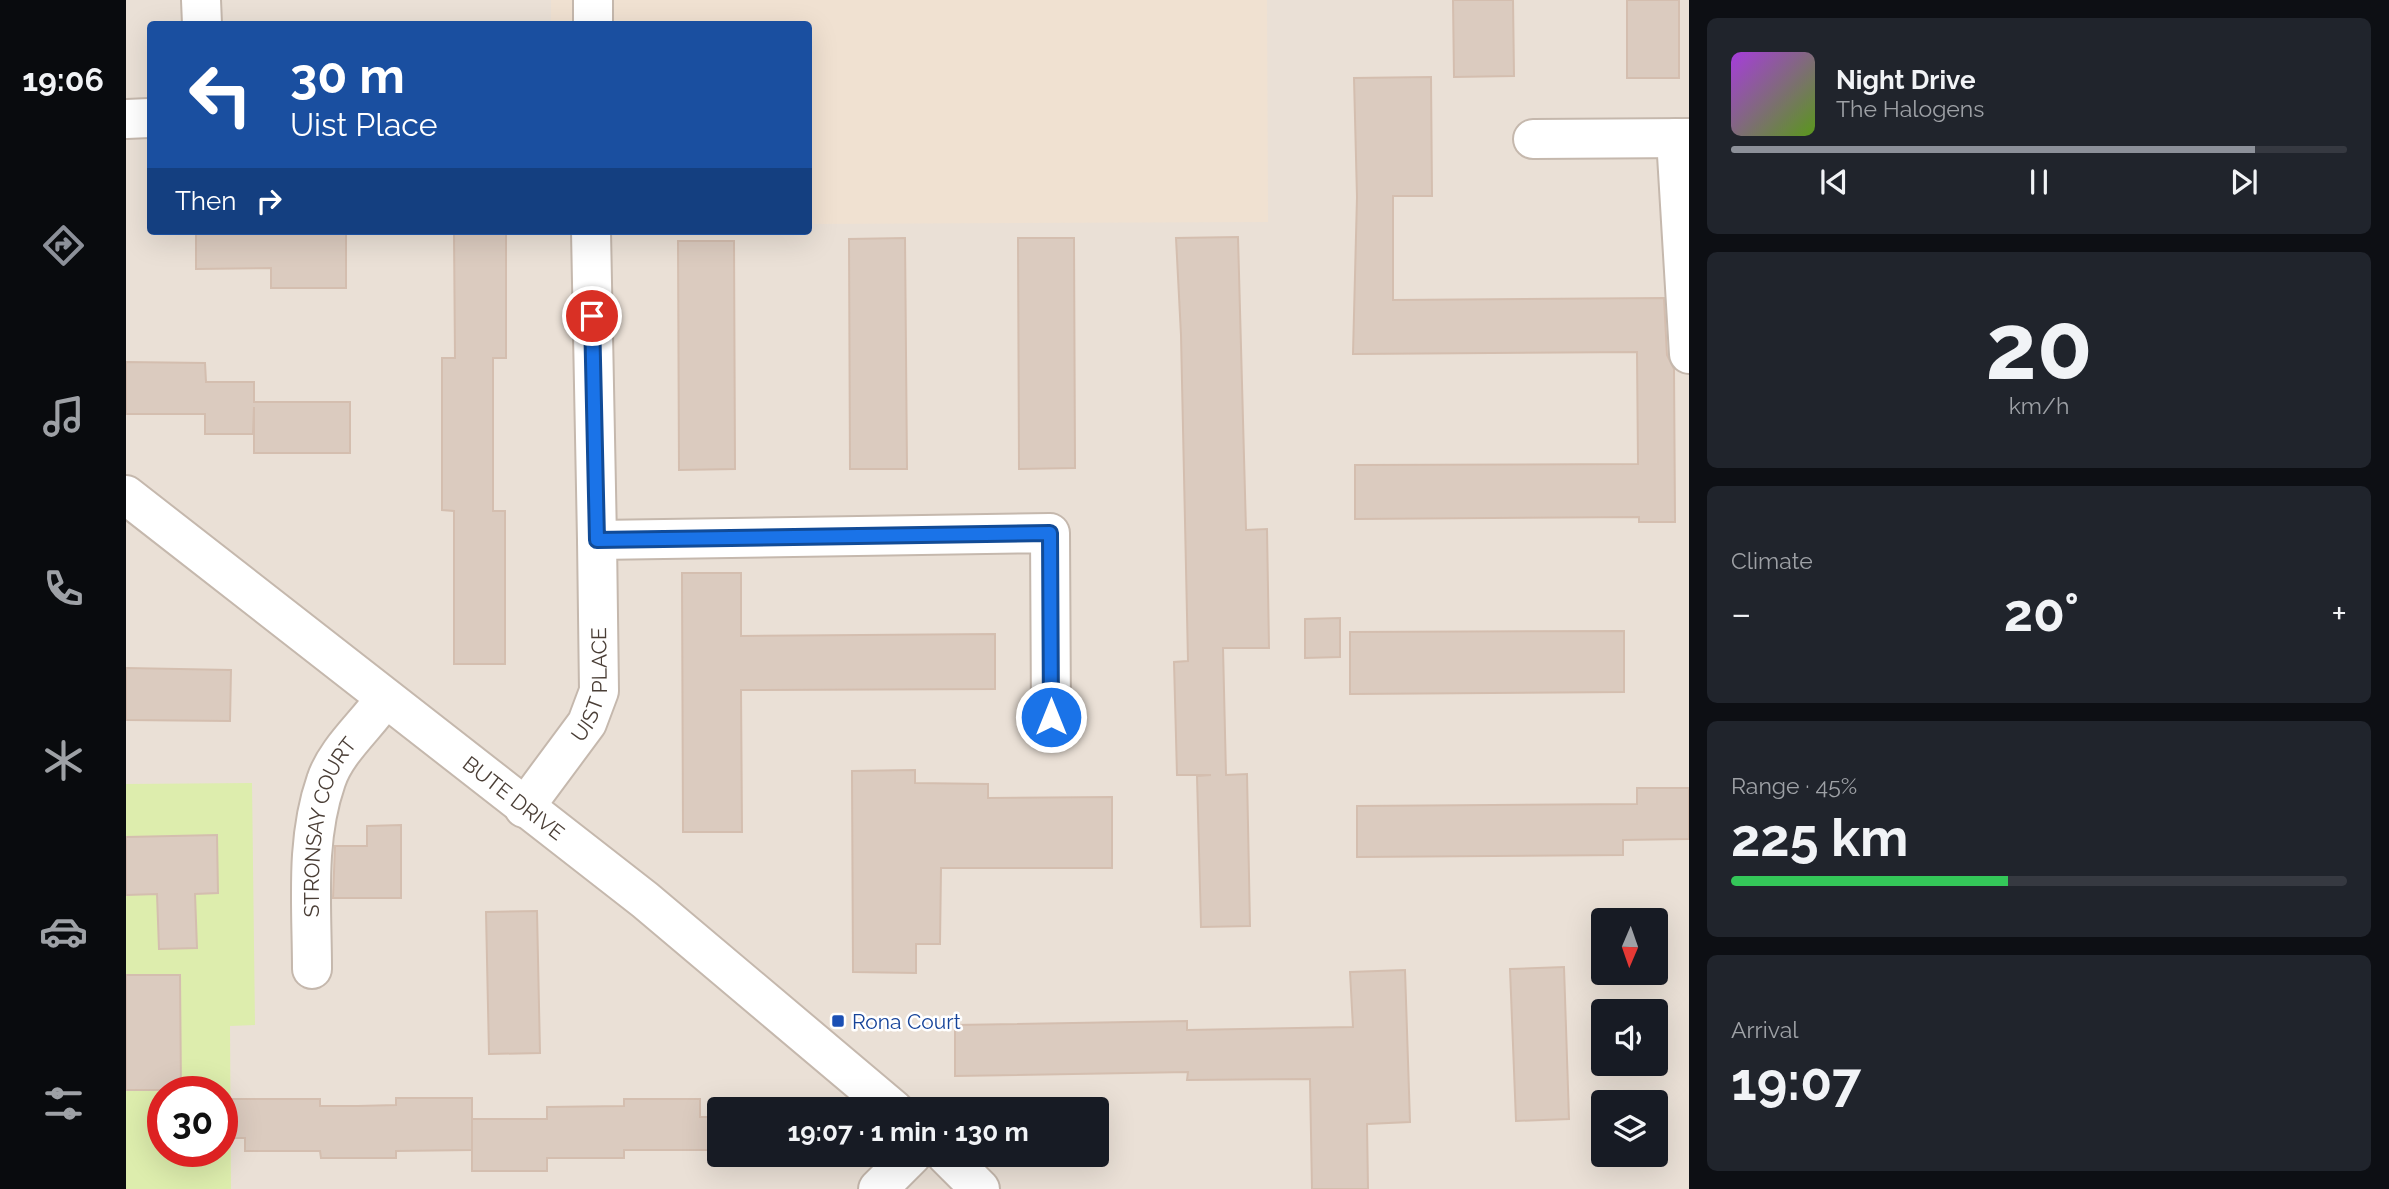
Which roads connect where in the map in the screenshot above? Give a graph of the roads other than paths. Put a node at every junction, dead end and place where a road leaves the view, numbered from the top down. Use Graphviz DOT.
graph roads {
  1 [pos="201,0"];
  2 [pos="593,0"];
  3 [pos="202,21"];
  4 [pos="593,21"];
  5 [pos="147,118"];
  6 [pos="126,119"];
  7 [pos="1682,138"];
  8 [pos="1533,139"];
  9 [pos="591,235"];
  10 [pos="1689,354"];
  11 [pos="126,495"];
  12 [pos="597,540"];
  13 [pos="385,698"];
  14 [pos="1051,717"];
  15 [pos="524,808"];
  16 [pos="312,969"];
  17 [pos="879,1097"];
  18 [pos="900,1167"];
  19 [pos="958,1167"];
  20 [pos="878,1189"];
  21 [pos="980,1189"];
  1 -- 3 [label="street"];
  2 -- 4 [label="street"];
  5 -- 6 [label="street"];
  7 -- 8 [label="street"];
  7 -- 10 [label="street"];
  9 -- 12 [label="street, UIST PLACE"];
  11 -- 13 [label="street, BUTE DRIVE"];
  12 -- 14 [label="street"];
  12 -- 15 [label="street, UIST PLACE"];
  13 -- 15 [label="street, BUTE DRIVE"];
  13 -- 16 [label="street, STRONSAY COURT"];
  15 -- 17 [label="street, BUTE DRIVE"];
  18 -- 20 [label="street"];
  19 -- 21 [label="street"];
}
